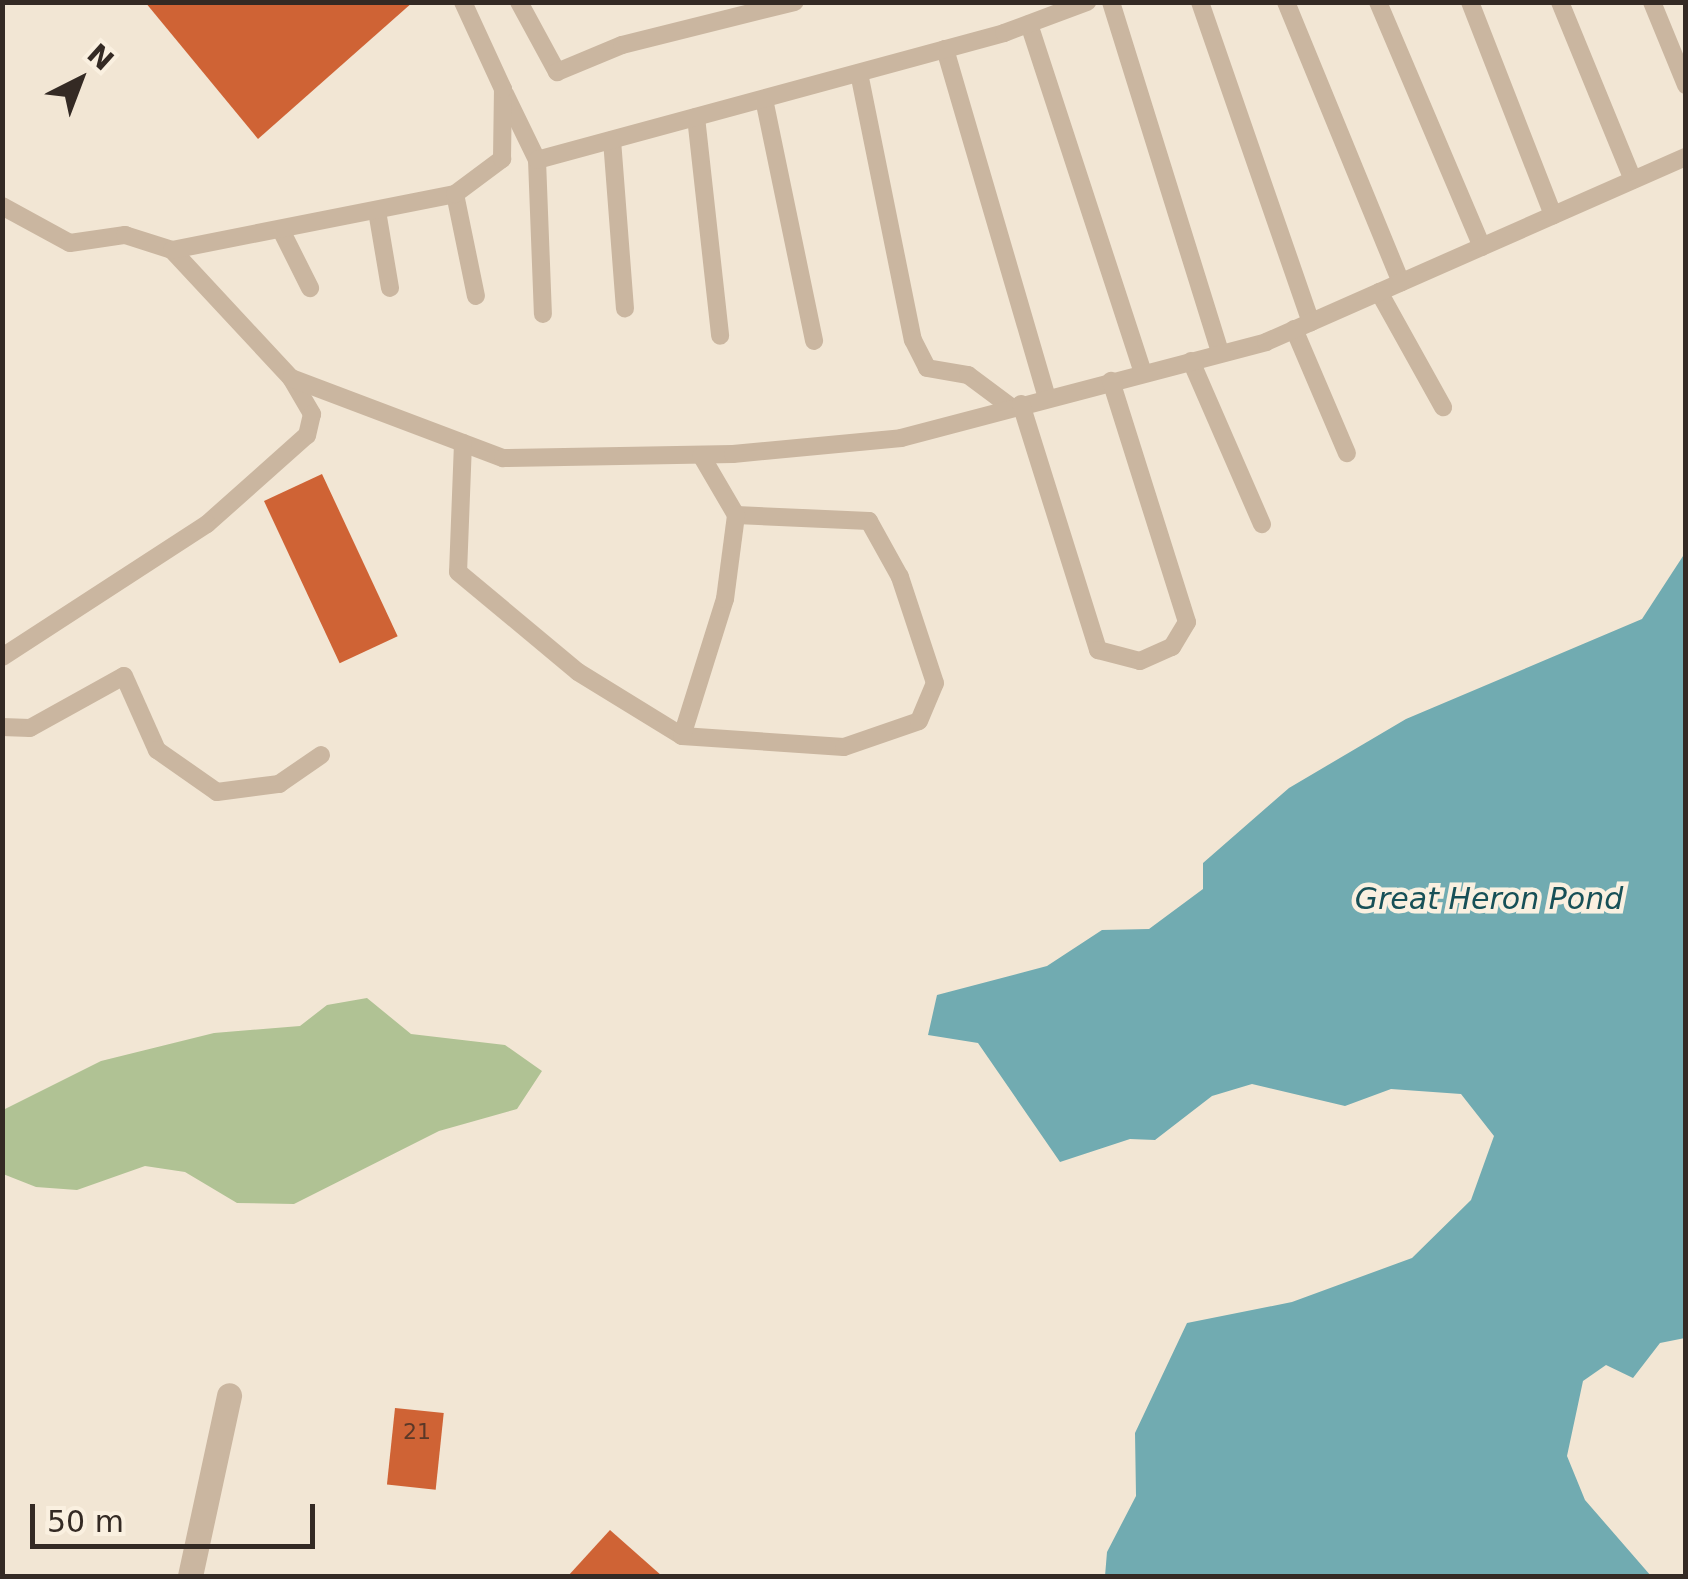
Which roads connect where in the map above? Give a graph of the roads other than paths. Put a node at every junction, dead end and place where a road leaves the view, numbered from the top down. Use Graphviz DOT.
graph roads {
  1 [pos="463,2"];
  2 [pos="519,2"];
  3 [pos="795,2"];
  4 [pos="1087,2"];
  5 [pos="1111,2"];
  6 [pos="1200,2"];
  7 [pos="1286,2"];
  8 [pos="1378,2"];
  9 [pos="1470,2"];
  10 [pos="1560,2"];
  11 [pos="1652,2"];
  12 [pos="1029,24"];
  13 [pos="945,49"];
  14 [pos="860,72"];
  15 [pos="1686,84"];
  16 [pos="503,89"];
  17 [pos="764,99"];
  18 [pos="696,117"];
  19 [pos="612,140"];
  20 [pos="1686,157"];
  21 [pos="536,160"];
  22 [pos="1634,180"];
  23 [pos="455,194"];
  24 [pos="2,206"];
  25 [pos="377,211"];
  26 [pos="1553,216"];
  27 [pos="281,230"];
  28 [pos="1482,247"];
  29 [pos="172,250"];
  30 [pos="1401,282"];
  31 [pos="310,288"];
  32 [pos="390,288"];
  33 [pos="1379,292"];
  34 [pos="476,296"];
  35 [pos="625,309"];
  36 [pos="543,314"];
  37 [pos="1302,325"];
  38 [pos="720,336"];
  39 [pos="814,341"];
  40 [pos="1220,353"];
  41 [pos="1191,361"];
  42 [pos="1144,372"];
  43 [pos="291,378"];
  44 [pos="1111,381"];
  45 [pos="1047,397"];
  46 [pos="1016,405"];
  47 [pos="1443,407"];
  48 [pos="463,442"];
  49 [pos="1346,452"];
  50 [pos="700,455"];
  51 [pos="736,516"];
  52 [pos="1262,524"];
  53 [pos="2,657"];
  54 [pos="2,727"];
  55 [pos="682,736"];
  56 [pos="320,755"];
  57 [pos="229,1396"];
  58 [pos="190,1576"];
  1 -- 16 [label="lane"];
  2 -- 3 [label="lane"];
  4 -- 12 [label="lane"];
  5 -- 40 [label="lane"];
  6 -- 37 [label="lane"];
  7 -- 30 [label="lane"];
  8 -- 28 [label="lane"];
  9 -- 26 [label="lane"];
  10 -- 22 [label="lane"];
  11 -- 15 [label="lane"];
  12 -- 13 [label="lane"];
  12 -- 42 [label="lane"];
  13 -- 14 [label="lane"];
  13 -- 45 [label="lane"];
  14 -- 17 [label="lane"];
  14 -- 46 [label="lane"];
  16 -- 21 [label="lane"];
  16 -- 23 [label="lane"];
  17 -- 18 [label="lane"];
  17 -- 39 [label="lane"];
  18 -- 19 [label="lane"];
  18 -- 38 [label="lane"];
  19 -- 21 [label="lane"];
  19 -- 35 [label="lane"];
  20 -- 22 [label="lane"];
  21 -- 36 [label="lane"];
  22 -- 26 [label="lane"];
  23 -- 25 [label="lane"];
  23 -- 34 [label="lane"];
  24 -- 29 [label="lane"];
  25 -- 27 [label="lane"];
  25 -- 32 [label="lane"];
  26 -- 28 [label="lane"];
  27 -- 29 [label="lane"];
  27 -- 31 [label="lane"];
  28 -- 30 [label="lane"];
  29 -- 43 [label="lane"];
  30 -- 33 [label="lane"];
  33 -- 37 [label="lane"];
  33 -- 47 [label="lane"];
  37 -- 40 [label="lane"];
  37 -- 49 [label="lane"];
  40 -- 41 [label="lane"];
  41 -- 42 [label="lane"];
  41 -- 52 [label="lane"];
  42 -- 44 [label="lane"];
  43 -- 48 [label="lane"];
  43 -- 53 [label="lane"];
  44 -- 45 [label="lane"];
  44 -- 46 [label="lane"];
  45 -- 46 [label="lane"];
  46 -- 50 [label="lane"];
  48 -- 50 [label="lane"];
  48 -- 55 [label="lane"];
  50 -- 51 [label="lane"];
  51 -- 55 [label="lane"];
  51 -- 55 [label="lane"];
  54 -- 56 [label="lane"];
  57 -- 58 [label="street"];
}
